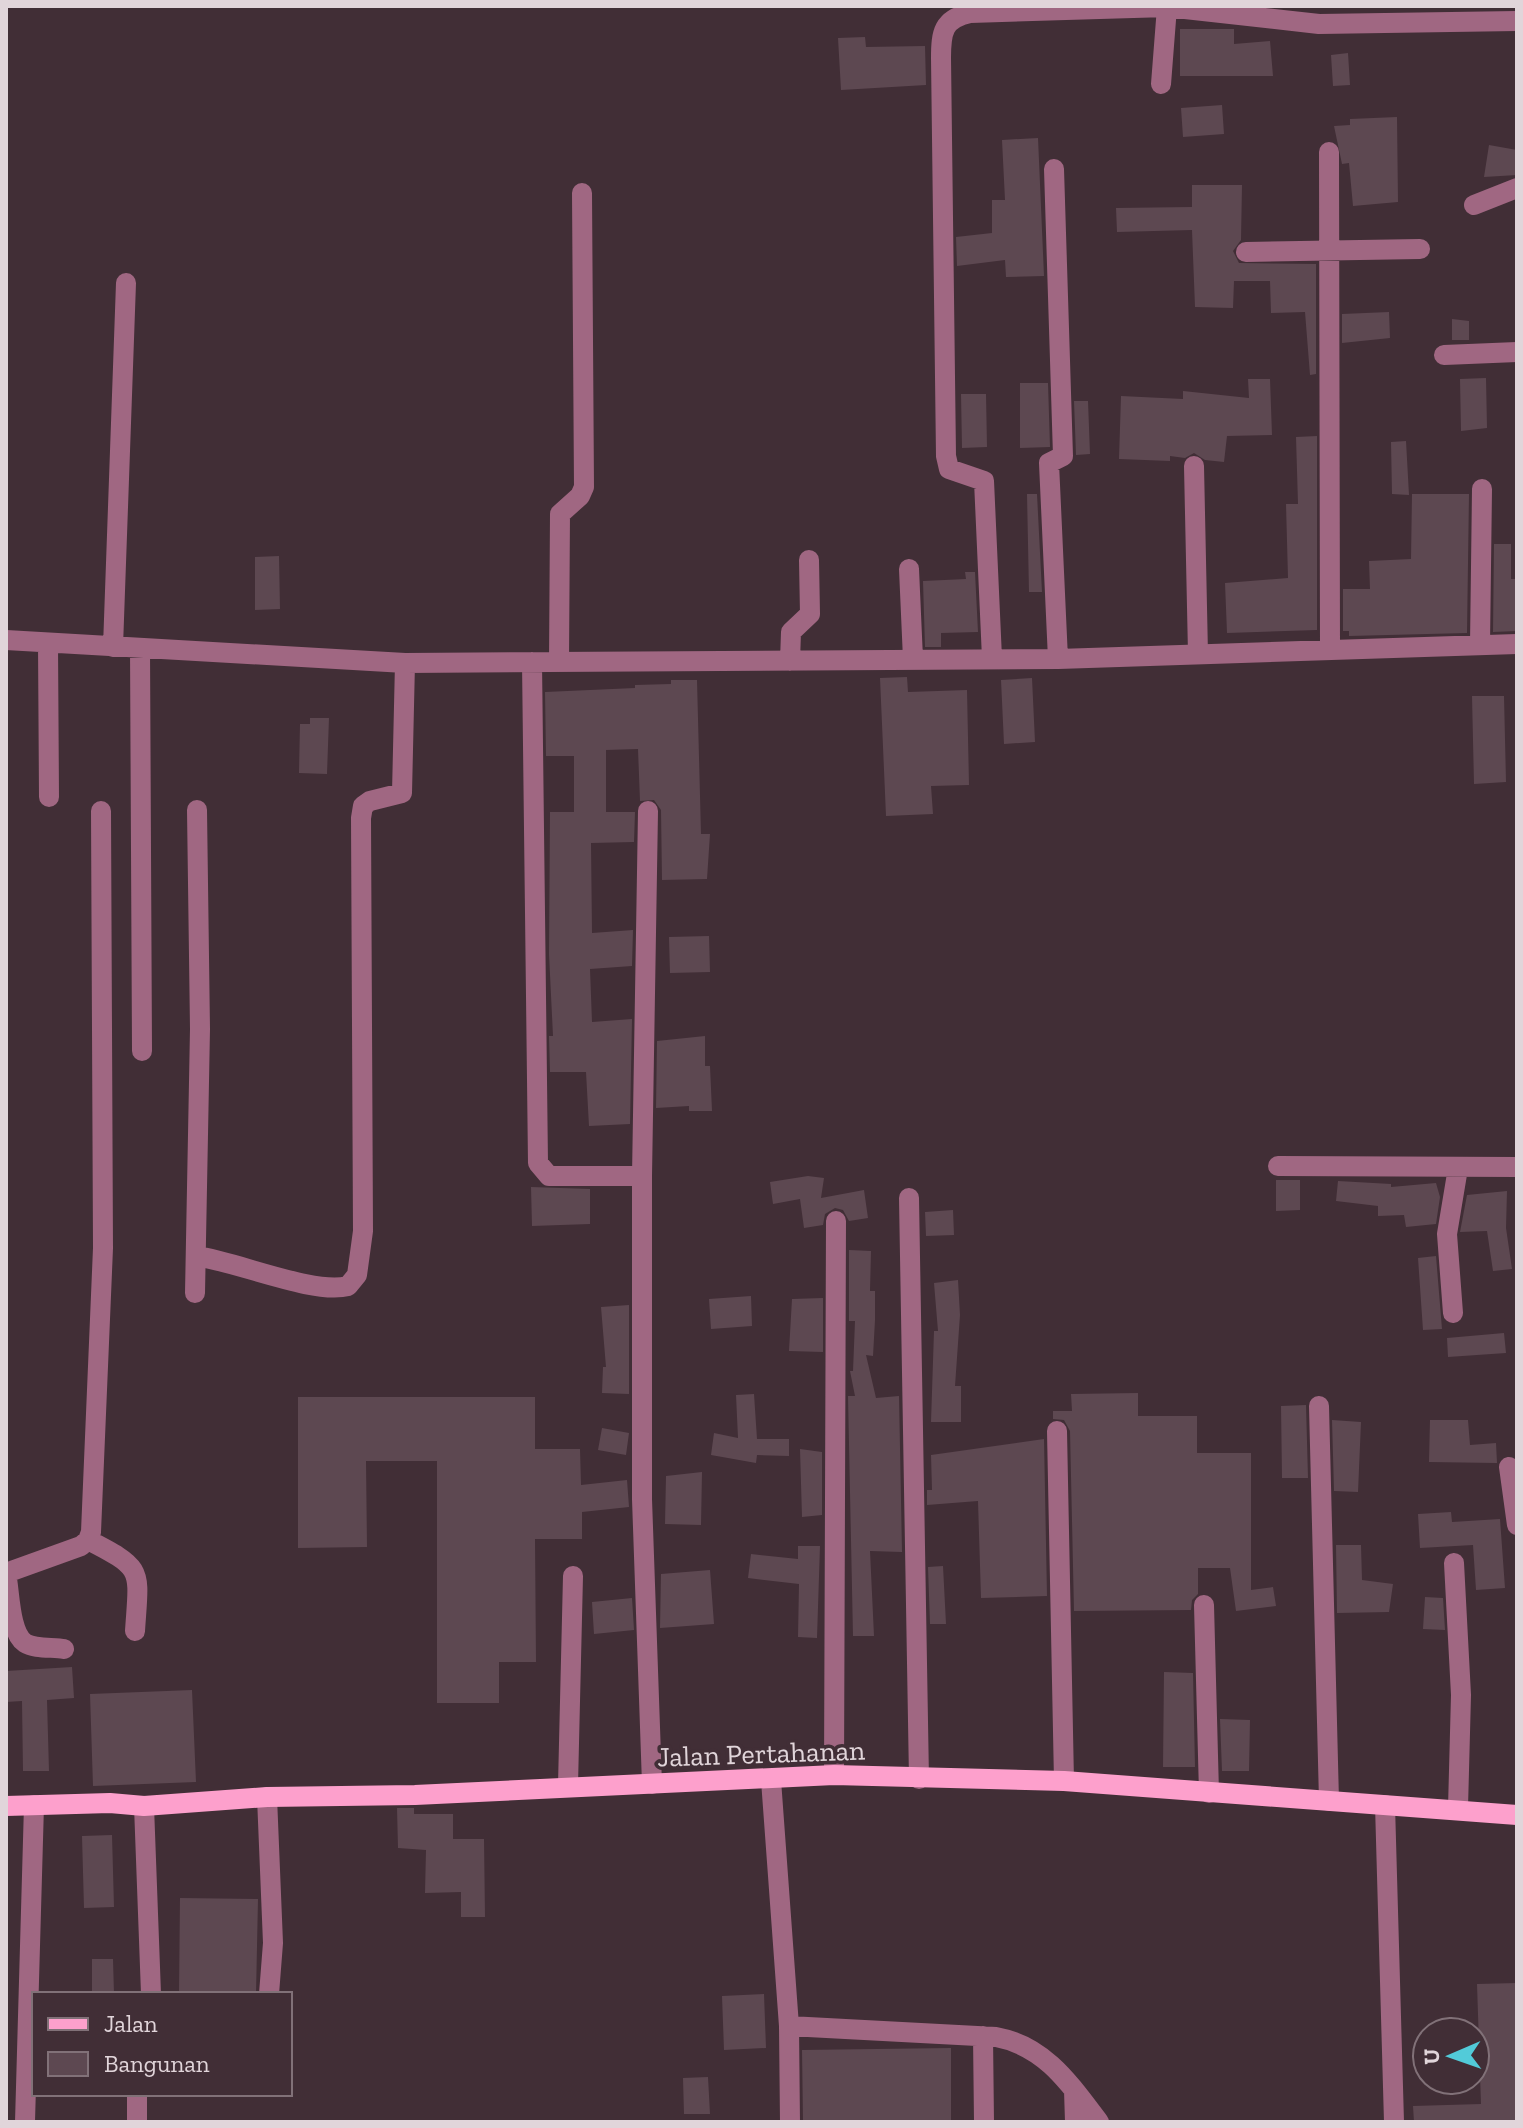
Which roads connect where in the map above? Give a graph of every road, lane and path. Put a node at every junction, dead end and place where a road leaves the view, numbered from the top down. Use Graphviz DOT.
graph roads {
  1 [pos="1167,7"];
  2 [pos="1517,21"];
  3 [pos="1161,84"];
  4 [pos="1329,152"];
  5 [pos="1054,169"];
  6 [pos="1517,188"];
  7 [pos="582,193"];
  8 [pos="1474,205"];
  9 [pos="1420,249"];
  10 [pos="1330,250"];
  11 [pos="1246,252"];
  12 [pos="126,283"];
  13 [pos="1517,352"];
  14 [pos="1444,355"];
  15 [pos="1194,466"];
  16 [pos="1482,489"];
  17 [pos="809,560"];
  18 [pos="909,569"];
  19 [pos="6,640"];
  20 [pos="48,644"];
  21 [pos="1517,644"];
  22 [pos="1480,645"];
  23 [pos="113,647"];
  24 [pos="140,648"];
  25 [pos="1330,649"];
  26 [pos="1198,654"];
  27 [pos="992,658"];
  28 [pos="913,659"];
  29 [pos="1058,659"];
  30 [pos="790,661"];
  31 [pos="532,662"];
  32 [pos="559,662"];
  33 [pos="405,663"];
  34 [pos="49,797"];
  35 [pos="197,810"];
  36 [pos="101,811"];
  37 [pos="648,811"];
  38 [pos="142,1051"];
  39 [pos="1278,1166"];
  40 [pos="1517,1167"];
  41 [pos="1458,1168"];
  42 [pos="642,1176"];
  43 [pos="909,1198"];
  44 [pos="836,1221"];
  45 [pos="196,1256"];
  46 [pos="195,1293"];
  47 [pos="1453,1313"];
  48 [pos="1319,1406"];
  49 [pos="1057,1431"];
  50 [pos="1509,1467"];
  51 [pos="1517,1525"];
  52 [pos="88,1540"];
  53 [pos="1454,1563"];
  54 [pos="6,1573"];
  55 [pos="573,1576"];
  56 [pos="1204,1605"];
  57 [pos="135,1631"];
  58 [pos="64,1649"];
  59 [pos="834,1775"];
  60 [pos="919,1779"];
  61 [pos="771,1780"];
  62 [pos="1064,1781"];
  63 [pos="652,1784"];
  64 [pos="568,1785"];
  65 [pos="1209,1793"];
  66 [pos="267,1797"];
  67 [pos="1329,1801"];
  68 [pos="34,1805"];
  69 [pos="1385,1805"];
  70 [pos="6,1806"];
  71 [pos="144,1806"];
  72 [pos="1458,1808"];
  73 [pos="1517,1815"];
  74 [pos="151,1992"];
  75 [pos="269,1992"];
  76 [pos="789,2026"];
  77 [pos="983,2036"];
  78 [pos="1074,2090"];
  79 [pos="137,2096"];
  80 [pos="25,2122"];
  81 [pos="137,2122"];
  82 [pos="790,2122"];
  83 [pos="984,2122"];
  84 [pos="1075,2122"];
  85 [pos="1099,2122"];
  86 [pos="1394,2122"];
  1 -- 2 [label="street"];
  1 -- 3 [label="street"];
  1 -- 27 [label="street"];
  4 -- 10 [label="street"];
  5 -- 29 [label="street"];
  6 -- 8 [label="street"];
  7 -- 32 [label="street"];
  9 -- 10 [label="street"];
  10 -- 11 [label="street"];
  10 -- 25 [label="street"];
  12 -- 23 [label="street"];
  13 -- 14 [label="street"];
  15 -- 26 [label="street"];
  16 -- 22 [label="street"];
  17 -- 30 [label="street"];
  18 -- 28 [label="street"];
  19 -- 20 [label="street"];
  20 -- 23 [label="street"];
  20 -- 34 [label="street"];
  21 -- 22 [label="street"];
  22 -- 25 [label="street"];
  23 -- 24 [label="street"];
  24 -- 33 [label="street"];
  24 -- 38 [label="street"];
  25 -- 26 [label="street"];
  26 -- 29 [label="street"];
  27 -- 28 [label="street"];
  27 -- 29 [label="street"];
  28 -- 30 [label="street"];
  30 -- 32 [label="street"];
  31 -- 32 [label="street"];
  31 -- 33 [label="street"];
  31 -- 42 [label="street"];
  33 -- 45 [label="street"];
  35 -- 45 [label="street"];
  36 -- 52 [label="street"];
  37 -- 42 [label="street"];
  39 -- 41 [label="street"];
  40 -- 41 [label="street"];
  41 -- 47 [label="street"];
  42 -- 63 [label="street"];
  43 -- 60 [label="street"];
  44 -- 59 [label="street"];
  45 -- 46 [label="street"];
  48 -- 67 [label="street"];
  49 -- 62 [label="street"];
  50 -- 51 [label="street"];
  52 -- 54 [label="street"];
  52 -- 57 [label="street"];
  53 -- 72 [label="street"];
  54 -- 58 [label="street"];
  55 -- 64 [label="street"];
  56 -- 65 [label="street"];
  59 -- 60 [label="main road, Jalan Pertahanan"];
  59 -- 61 [label="main road, Jalan Pertahanan"];
  60 -- 62 [label="main road, Jalan Pertahanan"];
  61 -- 63 [label="main road, Jalan Pertahanan"];
  61 -- 76 [label="street"];
  62 -- 65 [label="main road, Jalan Pertahanan"];
  63 -- 64 [label="main road, Jalan Pertahanan"];
  64 -- 66 [label="main road, Jalan Pertahanan"];
  65 -- 67 [label="main road, Jalan Pertahanan"];
  66 -- 71 [label="main road, Jalan Pertahanan"];
  66 -- 75 [label="street"];
  67 -- 69 [label="main road, Jalan Pertahanan"];
  68 -- 70 [label="main road, Jalan Pertahanan"];
  68 -- 71 [label="main road, Jalan Pertahanan"];
  68 -- 80 [label="street"];
  69 -- 72 [label="main road, Jalan Pertahanan"];
  69 -- 86 [label="street"];
  71 -- 74 [label="street"];
  72 -- 73 [label="main road, Jalan Pertahanan"];
  76 -- 77 [label="street"];
  76 -- 82 [label="street"];
  77 -- 78 [label="street"];
  77 -- 83 [label="street"];
  78 -- 84 [label="street"];
  78 -- 85 [label="street"];
  79 -- 81 [label="street"];
}
